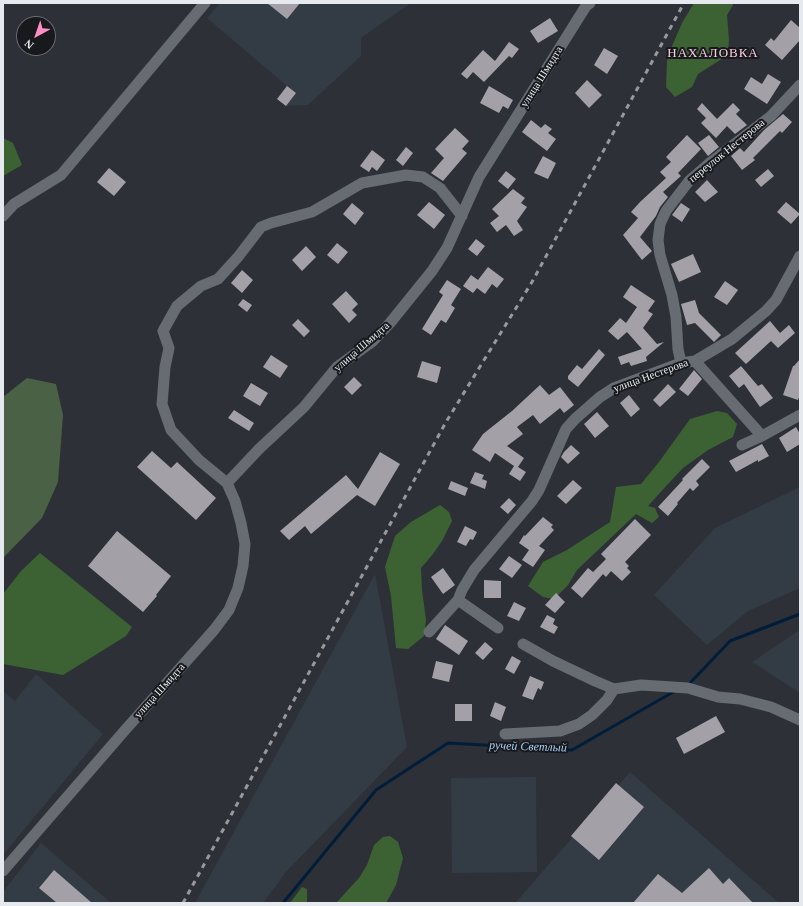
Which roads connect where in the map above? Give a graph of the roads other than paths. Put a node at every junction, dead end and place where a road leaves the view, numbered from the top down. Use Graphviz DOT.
graph roads {
  1 [pos="205,3"];
  2 [pos="590,3"];
  3 [pos="800,85"];
  4 [pos="3,216"];
  5 [pos="462,216"];
  6 [pos="800,256"];
  7 [pos="695,361"];
  8 [pos="681,363"];
  9 [pos="800,415"];
  10 [pos="762,436"];
  11 [pos="742,445"];
  12 [pos="227,483"];
  13 [pos="460,595"];
  14 [pos="498,628"];
  15 [pos="429,632"];
  16 [pos="522,644"];
  17 [pos="614,689"];
  18 [pos="800,720"];
  19 [pos="505,734"];
  20 [pos="3,871"];
  1 -- 4 [label="street"];
  2 -- 5 [label="street, улица Шмидта"];
  3 -- 8 [label="street, переулок Нестерова"];
  5 -- 12 [label="street, улица Шмидта"];
  5 -- 12 [label="street"];
  6 -- 7 [label="street, улица Нестерова"];
  7 -- 8 [label="street, улица Нестерова"];
  7 -- 10 [label="street"];
  8 -- 13 [label="street, улица Нестерова"];
  9 -- 10 [label="street"];
  10 -- 11 [label="street"];
  12 -- 20 [label="street, улица Шмидта"];
  13 -- 14 [label="street"];
  13 -- 15 [label="street, улица Нестерова"];
  16 -- 17 [label="street"];
  17 -- 18 [label="street"];
  17 -- 19 [label="street"];
}
